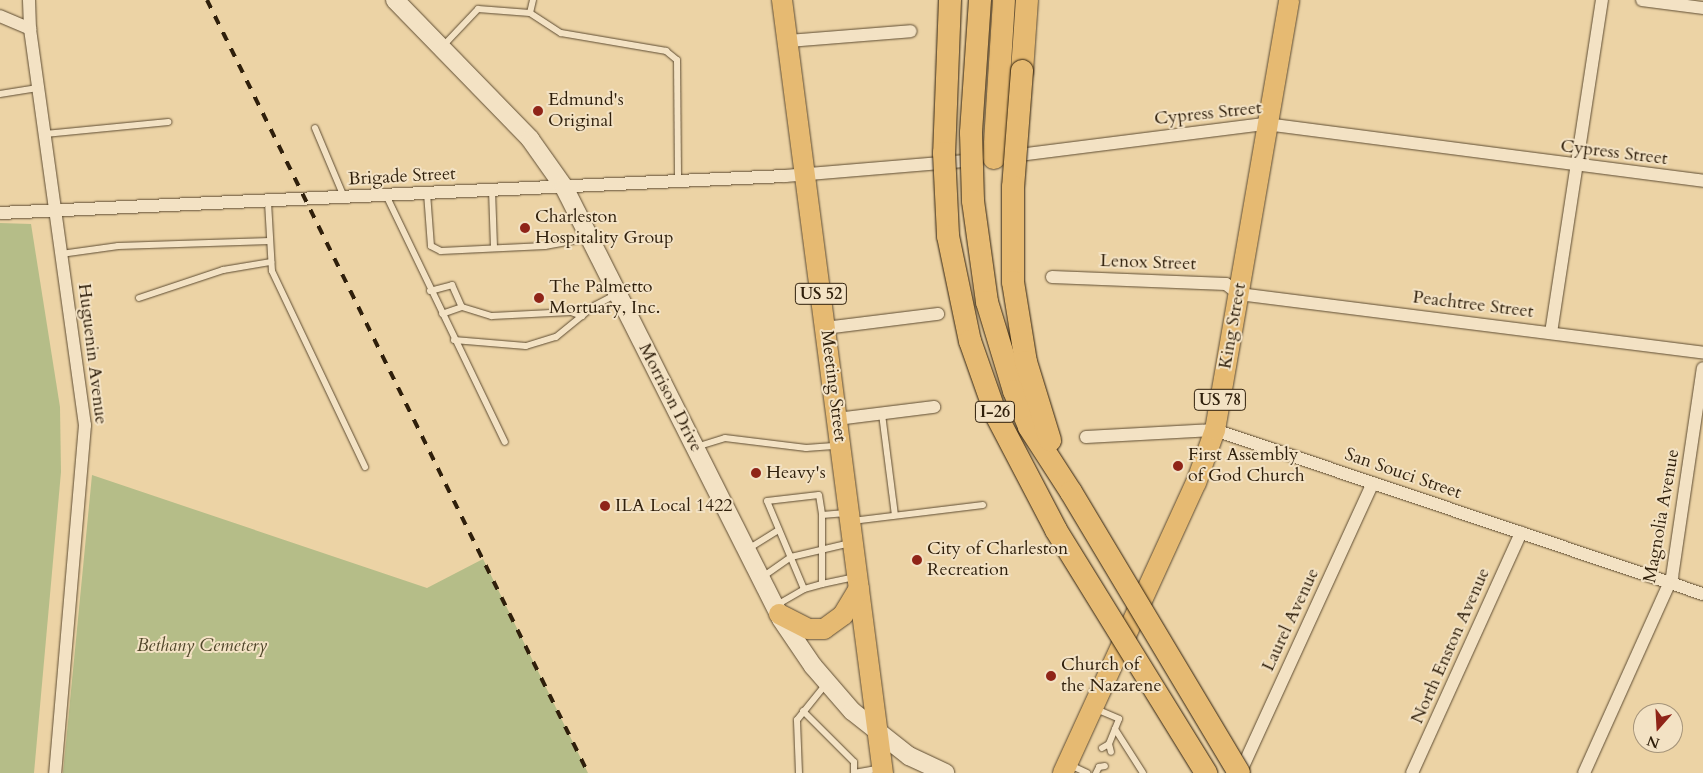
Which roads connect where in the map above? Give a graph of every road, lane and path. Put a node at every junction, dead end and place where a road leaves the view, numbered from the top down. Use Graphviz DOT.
graph roads {
  1 [pos="29,0"];
  2 [pos="395,0"];
  3 [pos="534,0"];
  4 [pos="782,0"];
  5 [pos="950,0"];
  6 [pos="980,0"];
  7 [pos="1004,0"];
  8 [pos="1027,0"];
  9 [pos="1289,0"];
  10 [pos="1602,0"];
  11 [pos="1642,0"];
  12 [pos="1703,8"];
  13 [pos="530,13"];
  14 [pos="0,16"];
  15 [pos="30,29"];
  16 [pos="911,31"];
  17 [pos="788,41"];
  18 [pos="441,48"];
  19 [pos="40,88"];
  20 [pos="0,94"];
  21 [pos="168,122"];
  22 [pos="1266,124"];
  23 [pos="315,128"];
  24 [pos="45,134"];
  25 [pos="994,158"];
  26 [pos="1578,166"];
  27 [pos="806,175"];
  28 [pos="1703,181"];
  29 [pos="678,182"];
  30 [pos="564,187"];
  31 [pos="492,190"];
  32 [pos="427,193"];
  33 [pos="386,195"];
  34 [pos="344,197"];
  35 [pos="268,202"];
  36 [pos="56,212"];
  37 [pos="0,213"];
  38 [pos="589,238"];
  39 [pos="270,241"];
  40 [pos="494,248"];
  41 [pos="61,254"];
  42 [pos="271,262"];
  43 [pos="1052,277"];
  44 [pos="430,291"];
  45 [pos="618,294"];
  46 [pos="1239,294"];
  47 [pos="139,298"];
  48 [pos="462,307"];
  49 [pos="442,314"];
  50 [pos="938,314"];
  51 [pos="582,316"];
  52 [pos="825,328"];
  53 [pos="1551,333"];
  54 [pos="454,340"];
  55 [pos="1703,353"];
  56 [pos="1703,368"];
  57 [pos="934,407"];
  58 [pos="882,414"];
  59 [pos="837,419"];
  60 [pos="1215,430"];
  61 [pos="1086,437"];
  62 [pos="505,442"];
  63 [pos="841,446"];
  64 [pos="695,447"];
  65 [pos="365,467"];
  66 [pos="1373,482"];
  67 [pos="1071,492"];
  68 [pos="983,505"];
  69 [pos="822,515"];
  70 [pos="895,516"];
  71 [pos="850,517"];
  72 [pos="779,530"];
  73 [pos="1521,533"];
  74 [pos="853,542"];
  75 [pos="746,549"];
  76 [pos="823,550"];
  77 [pos="791,557"];
  78 [pos="761,578"];
  79 [pos="858,582"];
  80 [pos="1670,583"];
  81 [pos="822,584"];
  82 [pos="804,589"];
  83 [pos="1703,594"];
  84 [pos="776,610"];
  85 [pos="827,683"];
  86 [pos="1093,707"];
  87 [pos="803,711"];
  88 [pos="1115,729"];
  89 [pos="879,734"];
  90 [pos="1109,744"];
  91 [pos="1102,748"];
  92 [pos="1111,752"];
  93 [pos="1065,769"];
  94 [pos="883,770"];
  95 [pos="854,772"];
  96 [pos="55,773"];
  97 [pos="799,773"];
  98 [pos="945,773"];
  99 [pos="1087,773"];
  100 [pos="1143,773"];
  101 [pos="1206,773"];
  102 [pos="1240,773"];
  103 [pos="1412,773"];
  104 [pos="1584,773"];
  1 -- 15 [label="street, Huguenin Avenue"];
  2 -- 18 [label="main road, Morrison Drive"];
  3 -- 13 [label="lane"];
  4 -- 17 [label="main road, Meeting Street / US 52"];
  5 -- 101 [label="highway, I-26, bridge"];
  6 -- 67 [label="highway, I-26, bridge"];
  7 -- 25 [label="highway"];
  8 -- 67 [label="highway, bridge"];
  9 -- 22 [label="main road, King Street / US 78"];
  10 -- 26 [label="street"];
  11 -- 12 [label="street"];
  13 -- 18 [label="lane"];
  13 -- 29 [label="lane"];
  14 -- 15 [label="street"];
  15 -- 19 [label="street, Huguenin Avenue"];
  16 -- 17 [label="street"];
  17 -- 27 [label="main road, Meeting Street / US 52"];
  18 -- 30 [label="main road, Morrison Drive"];
  19 -- 20 [label="lane"];
  19 -- 24 [label="street, Huguenin Avenue"];
  21 -- 24 [label="lane"];
  22 -- 25 [label="street, Cypress Street"];
  22 -- 26 [label="street, Cypress Street"];
  22 -- 46 [label="main road, King Street / US 78"];
  23 -- 34 [label="lane"];
  24 -- 36 [label="street, Huguenin Avenue"];
  25 -- 27 [label="street, Cypress Street"];
  26 -- 28 [label="street, Cypress Street"];
  26 -- 53 [label="street"];
  27 -- 29 [label="street, Brigade Street"];
  27 -- 52 [label="main road, Meeting Street / US 52"];
  29 -- 30 [label="street, Brigade Street"];
  30 -- 31 [label="street, Brigade Street"];
  30 -- 38 [label="main road, Morrison Drive"];
  31 -- 32 [label="street, Brigade Street"];
  31 -- 40 [label="lane"];
  32 -- 33 [label="street, Brigade Street"];
  32 -- 40 [label="lane"];
  33 -- 34 [label="street, Brigade Street"];
  33 -- 44 [label="lane"];
  34 -- 35 [label="street, Brigade Street"];
  35 -- 36 [label="street, Brigade Street"];
  35 -- 39 [label="lane"];
  36 -- 37 [label="street, Brigade Street"];
  36 -- 41 [label="street, Huguenin Avenue"];
  38 -- 40 [label="lane"];
  38 -- 45 [label="main road, Morrison Drive"];
  39 -- 41 [label="lane"];
  39 -- 42 [label="lane"];
  41 -- 96 [label="street, Huguenin Avenue"];
  42 -- 47 [label="lane"];
  42 -- 65 [label="lane"];
  43 -- 46 [label="street, Lenox Street"];
  44 -- 48 [label="lane"];
  44 -- 49 [label="lane"];
  45 -- 51 [label="lane"];
  45 -- 64 [label="main road, Morrison Drive"];
  46 -- 53 [label="street, Peachtree Street"];
  46 -- 60 [label="main road, King Street / US 78"];
  48 -- 49 [label="lane"];
  48 -- 51 [label="lane"];
  49 -- 54 [label="lane"];
  50 -- 52 [label="street"];
  51 -- 54 [label="lane"];
  52 -- 59 [label="main road, Meeting Street / US 52"];
  53 -- 55 [label="street, Peachtree Street"];
  54 -- 62 [label="lane"];
  56 -- 80 [label="street, Magnolia Avenue"];
  57 -- 58 [label="street"];
  58 -- 59 [label="street"];
  58 -- 70 [label="lane"];
  59 -- 63 [label="main road, Meeting Street / US 52"];
  60 -- 61 [label="street, San Souci Street"];
  60 -- 66 [label="street, San Souci Street"];
  60 -- 86 [label="main road, King Street / US 78"];
  63 -- 64 [label="lane"];
  63 -- 71 [label="main road, Meeting Street / US 52"];
  64 -- 75 [label="main road, Morrison Drive"];
  66 -- 73 [label="street, San Souci Street"];
  66 -- 102 [label="street, Laurel Avenue"];
  67 -- 102 [label="highway, I-26, bridge"];
  68 -- 70 [label="lane"];
  69 -- 71 [label="lane"];
  69 -- 72 [label="lane"];
  69 -- 76 [label="lane"];
  70 -- 71 [label="lane"];
  71 -- 74 [label="main road, Meeting Street / US 52"];
  72 -- 75 [label="lane"];
  72 -- 77 [label="lane"];
  73 -- 80 [label="street, San Souci Street"];
  73 -- 103 [label="street, North Enston Avenue"];
  74 -- 76 [label="lane"];
  74 -- 79 [label="main road, Meeting Street / US 52"];
  75 -- 78 [label="main road, Morrison Drive"];
  76 -- 77 [label="lane"];
  76 -- 81 [label="lane"];
  77 -- 78 [label="lane"];
  77 -- 82 [label="lane"];
  78 -- 84 [label="main road, Morrison Drive"];
  79 -- 81 [label="lane"];
  79 -- 84 [label="main road"];
  79 -- 89 [label="main road, Meeting Street / US 52"];
  80 -- 83 [label="street, San Souci Street"];
  80 -- 104 [label="street, Magnolia Avenue"];
  81 -- 82 [label="lane"];
  82 -- 84 [label="lane"];
  84 -- 85 [label="main road, Morrison Drive"];
  85 -- 87 [label="lane"];
  85 -- 89 [label="main road, Morrison Drive"];
  86 -- 88 [label="lane"];
  86 -- 93 [label="main road, King Street / US 78"];
  87 -- 95 [label="lane"];
  87 -- 97 [label="lane"];
  88 -- 90 [label="lane"];
  88 -- 100 [label="lane"];
  89 -- 94 [label="main road, Meeting Street / US 52"];
  89 -- 98 [label="main road, Morrison Drive"];
  90 -- 91 [label="lane"];
  90 -- 92 [label="lane"];
  93 -- 99 [label="lane"];
  94 -- 95 [label="lane"];
}
